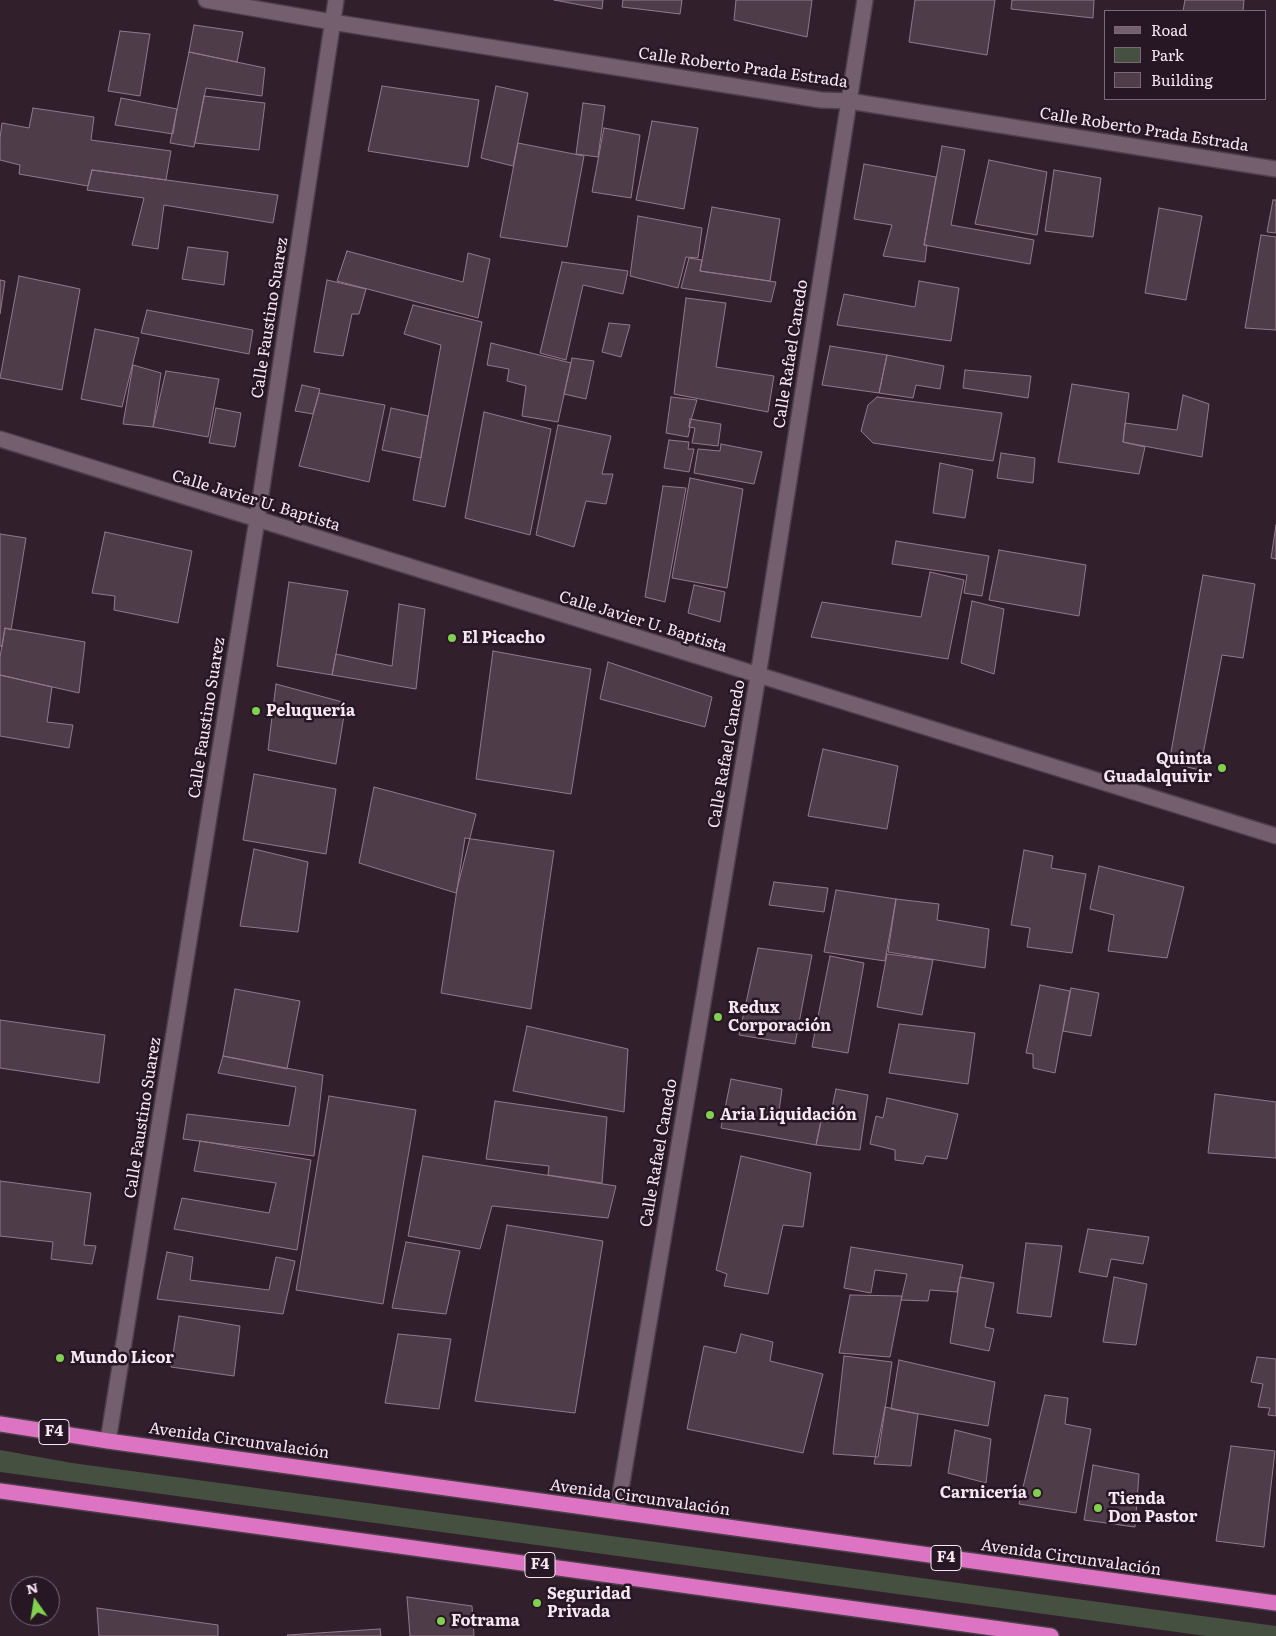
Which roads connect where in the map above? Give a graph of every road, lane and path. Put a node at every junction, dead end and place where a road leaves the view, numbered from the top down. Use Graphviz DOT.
graph roads {
  1 [pos="206,0"];
  2 [pos="336,0"];
  3 [pos="865,0"];
  4 [pos="332,22"];
  5 [pos="849,102"];
  6 [pos="1276,169"];
  7 [pos="0,439"];
  8 [pos="257,520"];
  9 [pos="758,676"];
  10 [pos="1276,836"];
  11 [pos="0,1424"];
  12 [pos="108,1440"];
  13 [pos="0,1491"];
  14 [pos="617,1512"];
  15 [pos="1276,1603"];
  16 [pos="1051,1636"];
  1 -- 4 [label="street, Calle Roberto Prada Estrada"];
  2 -- 4 [label="street, Calle Faustino Suarez"];
  3 -- 5 [label="street, Calle Rafael Canedo"];
  4 -- 5 [label="street, Calle Roberto Prada Estrada"];
  4 -- 8 [label="street, Calle Faustino Suarez"];
  5 -- 6 [label="street, Calle Roberto Prada Estrada"];
  5 -- 9 [label="street, Calle Rafael Canedo"];
  7 -- 8 [label="street, Calle Javier U. Baptista"];
  8 -- 9 [label="street, Calle Javier U. Baptista"];
  8 -- 12 [label="street, Calle Faustino Suarez"];
  9 -- 10 [label="street, Calle Javier U. Baptista"];
  9 -- 14 [label="street, Calle Rafael Canedo"];
  11 -- 12 [label="highway, Avenida Circunvalación / F4"];
  12 -- 14 [label="highway, Avenida Circunvalación / F4"];
  13 -- 16 [label="highway, F4"];
  14 -- 15 [label="highway, Avenida Circunvalación / F4"];
}
